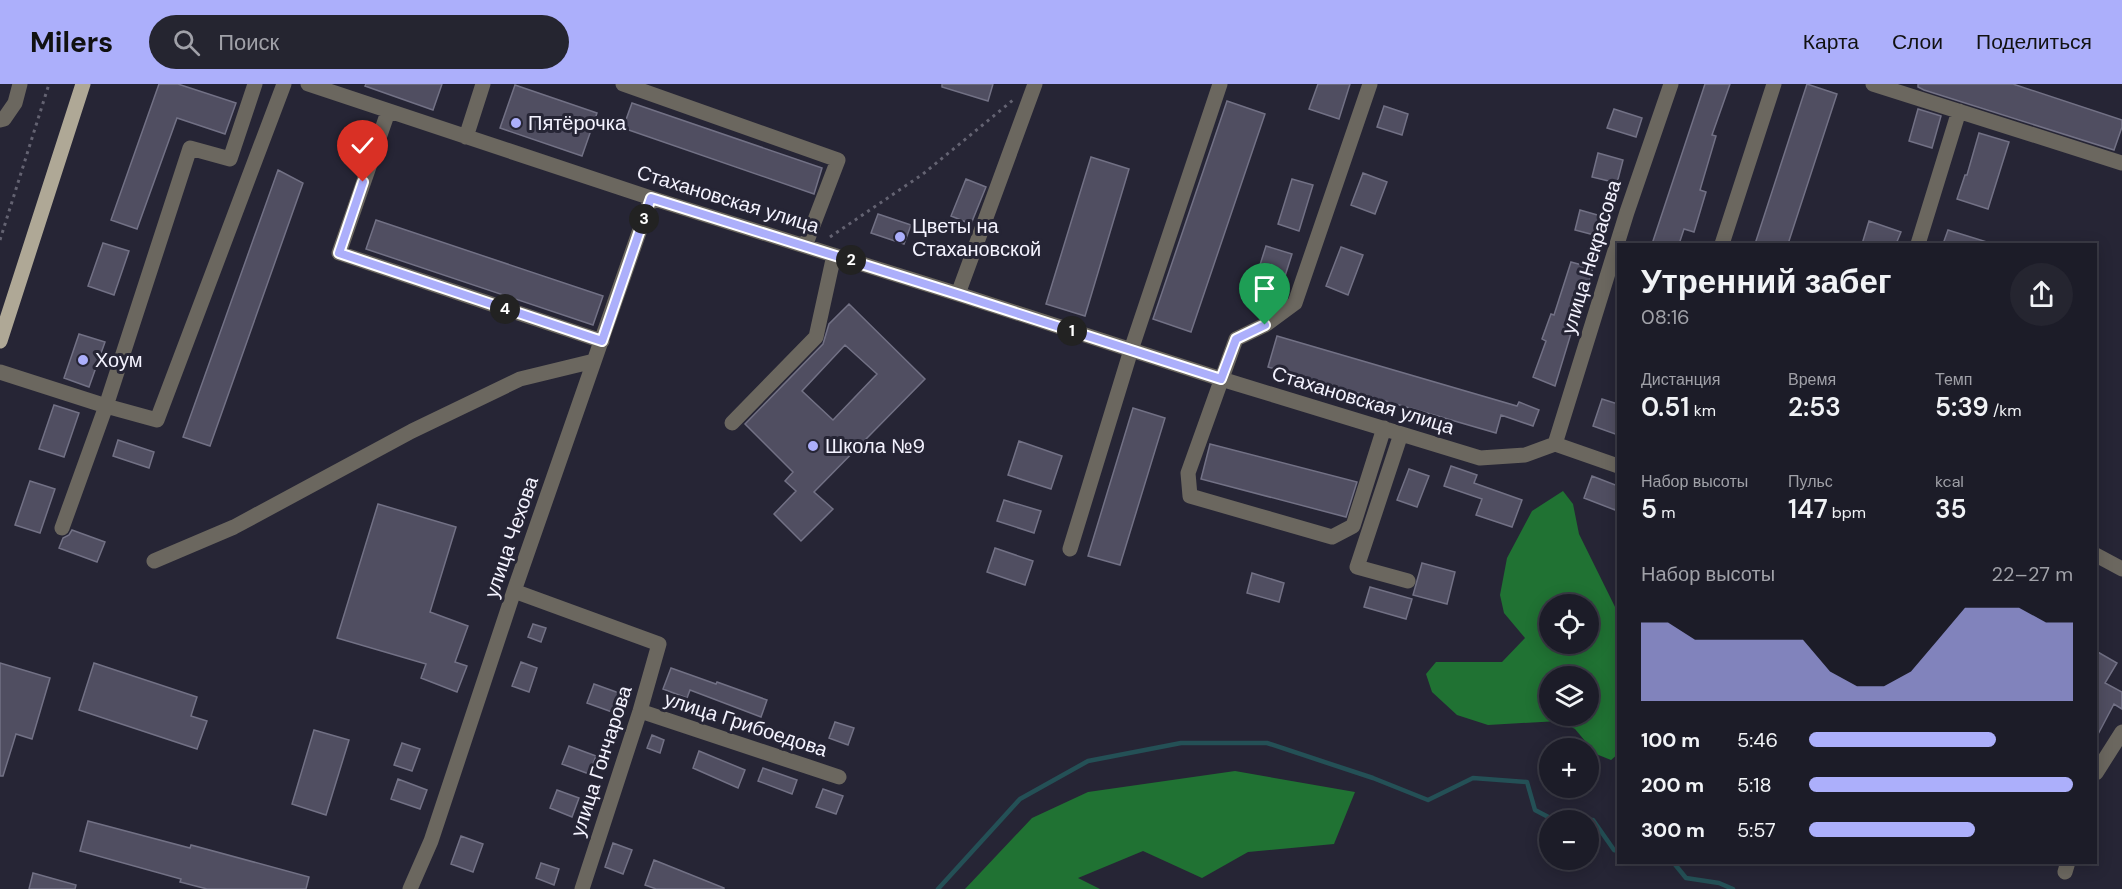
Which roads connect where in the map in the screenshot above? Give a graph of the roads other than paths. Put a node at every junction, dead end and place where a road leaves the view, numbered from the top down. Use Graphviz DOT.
graph roads {
  1 [pos="20,84"];
  2 [pos="83,84"];
  3 [pos="255,84"];
  4 [pos="284,84"];
  5 [pos="308,84"];
  6 [pos="483,84"];
  7 [pos="622,84"];
  8 [pos="1035,84"];
  9 [pos="1220,84"];
  10 [pos="1370,84"];
  11 [pos="1671,84"];
  12 [pos="1774,84"];
  13 [pos="1873,84"];
  14 [pos="1959,111"];
  15 [pos="388,112"];
  16 [pos="0,120"];
  17 [pos="466,137"];
  18 [pos="2122,164"];
  19 [pos="651,198"];
  20 [pos="1617,243"];
  21 [pos="1722,243"];
  22 [pos="1918,243"];
  23 [pos="1617,244"];
  24 [pos="805,246"];
  25 [pos="834,255"];
  26 [pos="957,294"];
  27 [pos="0,340"];
  28 [pos="602,341"];
  29 [pos="1131,350"];
  30 [pos="594,362"];
  31 [pos="0,372"];
  32 [pos="1221,379"];
  33 [pos="106,406"];
  34 [pos="732,423"];
  35 [pos="1384,429"];
  36 [pos="1401,434"];
  37 [pos="1555,444"];
  38 [pos="1617,466"];
  39 [pos="62,528"];
  40 [pos="1070,549"];
  41 [pos="2097,556"];
  42 [pos="154,561"];
  43 [pos="2122,569"];
  44 [pos="1408,581"];
  45 [pos="514,591"];
  46 [pos="639,711"];
  47 [pos="2122,732"];
  48 [pos="2097,771"];
  49 [pos="839,777"];
  50 [pos="410,889"];
  51 [pos="582,889"];
  1 -- 16 [label="street"];
  2 -- 27 [label="main road"];
  3 -- 33 [label="street"];
  4 -- 33 [label="street"];
  5 -- 15 [label="street, Стахановская улица"];
  6 -- 17 [label="street"];
  7 -- 24 [label="street"];
  8 -- 26 [label="street"];
  9 -- 29 [label="street"];
  10 -- 32 [label="street"];
  11 -- 20 [label="street, улица Некрасова"];
  12 -- 21 [label="street"];
  13 -- 14 [label="street"];
  14 -- 18 [label="street"];
  14 -- 22 [label="street"];
  15 -- 17 [label="street, Стахановская улица"];
  15 -- 28 [label="street"];
  17 -- 19 [label="street, Стахановская улица"];
  19 -- 24 [label="street, Стахановская улица"];
  19 -- 28 [label="street, улица Чехова"];
  23 -- 37 [label="street, улица Некрасова"];
  24 -- 25 [label="street, Стахановская улица"];
  25 -- 26 [label="street, Стахановская улица"];
  25 -- 34 [label="street"];
  26 -- 29 [label="street, Стахановская улица"];
  28 -- 30 [label="street, улица Чехова"];
  29 -- 32 [label="street, Стахановская улица"];
  29 -- 40 [label="street"];
  30 -- 42 [label="street"];
  30 -- 45 [label="street, улица Чехова"];
  31 -- 33 [label="street"];
  32 -- 35 [label="street, Стахановская улица"];
  32 -- 35 [label="street"];
  33 -- 39 [label="street"];
  35 -- 36 [label="street, Стахановская улица"];
  36 -- 37 [label="street, Стахановская улица"];
  36 -- 44 [label="street"];
  37 -- 38 [label="street"];
  41 -- 43 [label="street"];
  45 -- 46 [label="street, улица Гончарова"];
  45 -- 50 [label="street, улица Чехова"];
  46 -- 49 [label="street, улица Грибоедова"];
  46 -- 51 [label="street, улица Гончарова"];
  47 -- 48 [label="street"];
}
